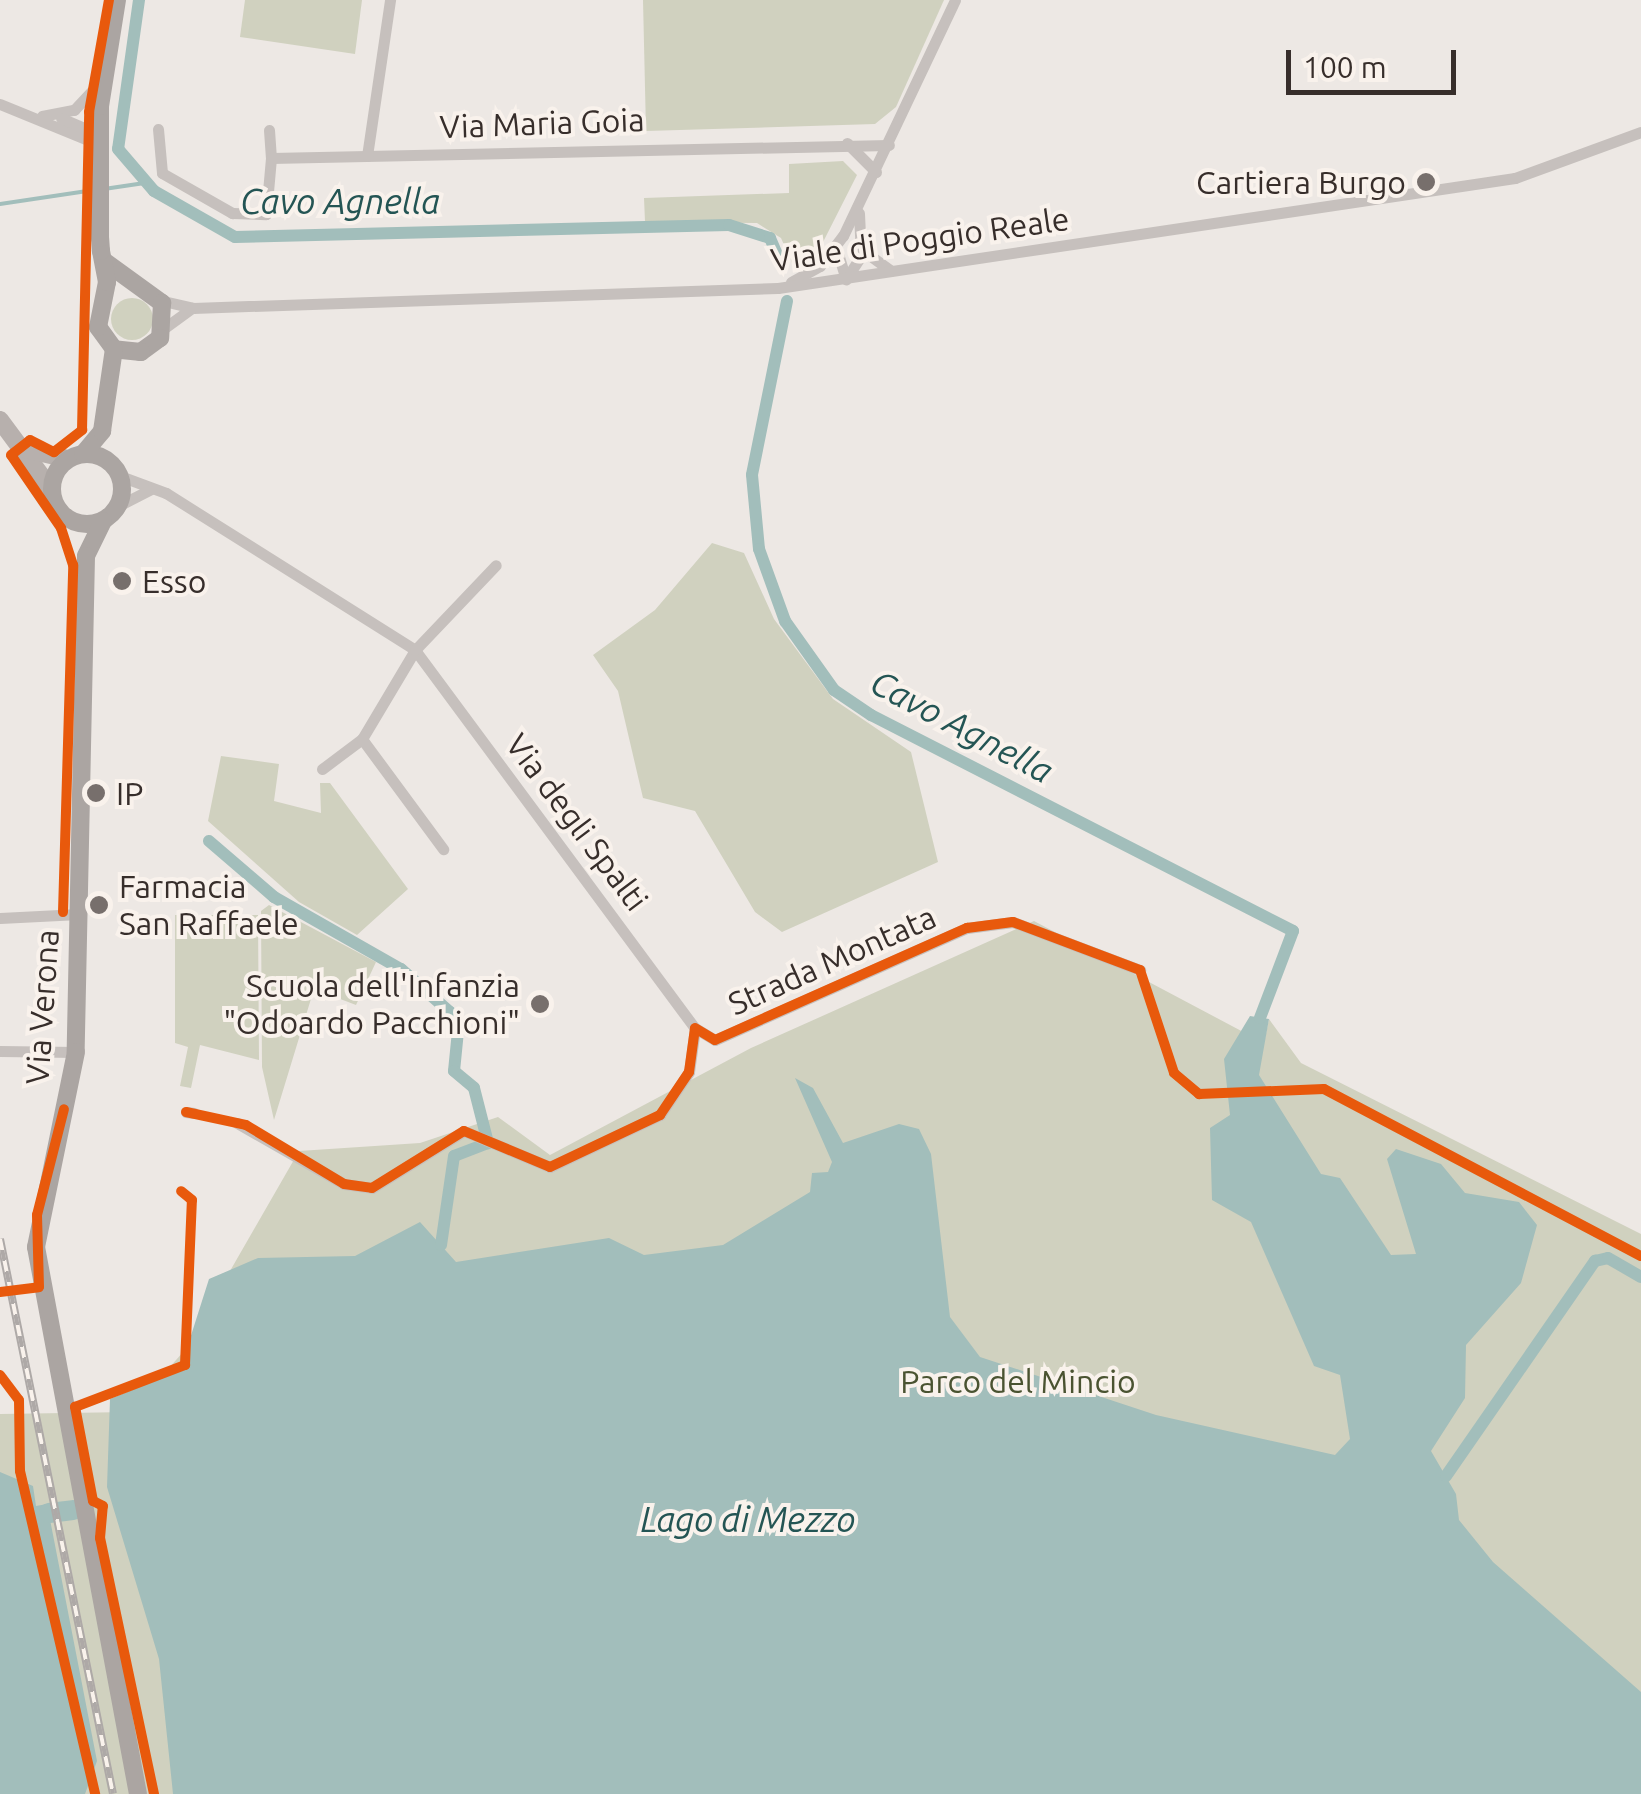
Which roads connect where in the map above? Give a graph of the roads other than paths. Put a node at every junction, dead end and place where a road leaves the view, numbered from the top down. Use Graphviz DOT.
graph roads {
  1 [pos="116,0"];
  2 [pos="390,0"];
  3 [pos="955,0"];
  4 [pos="104,75"];
  5 [pos="0,104"];
  6 [pos="44,116"];
  7 [pos="158,129"];
  8 [pos="269,130"];
  9 [pos="1641,132"];
  10 [pos="98,139"];
  11 [pos="843,142"];
  12 [pos="889,145"];
  13 [pos="367,156"];
  14 [pos="270,158"];
  15 [pos="876,172"];
  16 [pos="860,207"];
  17 [pos="836,247"];
  18 [pos="861,249"];
  19 [pos="104,261"];
  20 [pos="895,273"];
  21 [pos="846,279"];
  22 [pos="132,284"];
  23 [pos="778,288"];
  24 [pos="106,297"];
  25 [pos="159,300"];
  26 [pos="193,308"];
  27 [pos="163,329"];
  28 [pos="114,348"];
  29 [pos="134,353"];
  30 [pos="115,378"];
  31 [pos="0,420"];
  32 [pos="102,432"];
  33 [pos="20,448"];
  34 [pos="76,457"];
  35 [pos="106,460"];
  36 [pos="120,476"];
  37 [pos="51,489"];
  38 [pos="151,489"];
  39 [pos="118,506"];
  40 [pos="68,519"];
  41 [pos="103,520"];
  42 [pos="86,556"];
  43 [pos="496,565"];
  44 [pos="414,650"];
  45 [pos="362,739"];
  46 [pos="322,769"];
  47 [pos="444,849"];
  48 [pos="79,914"];
  49 [pos="0,918"];
  50 [pos="1140,970"];
  51 [pos="695,1028"];
  52 [pos="0,1051"];
  53 [pos="76,1052"];
  54 [pos="237,1122"];
  55 [pos="138,1794"];
  1 -- 4 [label="main road"];
  2 -- 13 [label="street"];
  3 -- 12 [label="street"];
  4 -- 6 [label="street"];
  4 -- 10 [label="main road"];
  5 -- 6 [label="street"];
  6 -- 10 [label="street"];
  7 -- 14 [label="street"];
  8 -- 14 [label="street"];
  9 -- 20 [label="street, Viale di Poggio Reale"];
  10 -- 19 [label="main road"];
  11 -- 12 [label="street, Via Maria Goia"];
  11 -- 13 [label="street, Via Maria Goia"];
  11 -- 15 [label="street"];
  12 -- 15 [label="street"];
  13 -- 14 [label="street, Via Maria Goia"];
  15 -- 16 [label="street"];
  16 -- 17 [label="street"];
  16 -- 18 [label="street"];
  17 -- 21 [label="street"];
  17 -- 23 [label="street"];
  18 -- 20 [label="street"];
  18 -- 21 [label="street"];
  19 -- 22 [label="main road"];
  19 -- 24 [label="main road"];
  20 -- 21 [label="street, Viale di Poggio Reale"];
  21 -- 23 [label="street, Viale di Poggio Reale"];
  22 -- 24 [label="main road"];
  22 -- 25 [label="main road"];
  23 -- 26 [label="street, Viale di Poggio Reale"];
  24 -- 28 [label="main road"];
  25 -- 26 [label="street, Viale di Poggio Reale"];
  25 -- 27 [label="main road"];
  26 -- 27 [label="street"];
  27 -- 29 [label="main road"];
  28 -- 29 [label="main road"];
  28 -- 30 [label="main road"];
  29 -- 30 [label="main road"];
  30 -- 32 [label="main road"];
  31 -- 33 [label="main road"];
  32 -- 34 [label="main road"];
  32 -- 35 [label="main road"];
  33 -- 34 [label="main road"];
  33 -- 37 [label="main road"];
  34 -- 35 [label="main road"];
  34 -- 37 [label="main road"];
  35 -- 36 [label="main road"];
  36 -- 38 [label="street, Via degli Spalti"];
  36 -- 39 [label="main road"];
  37 -- 40 [label="main road"];
  38 -- 39 [label="street"];
  38 -- 44 [label="street, Via degli Spalti"];
  39 -- 41 [label="main road"];
  40 -- 41 [label="main road"];
  40 -- 42 [label="main road, Via Verona"];
  41 -- 42 [label="main road, Via Verona"];
  42 -- 48 [label="main road, Via Verona"];
  43 -- 44 [label="street"];
  44 -- 45 [label="street"];
  44 -- 51 [label="street, Via degli Spalti"];
  45 -- 46 [label="street"];
  45 -- 47 [label="street"];
  48 -- 49 [label="street"];
  48 -- 53 [label="main road, Via Verona"];
  50 -- 51 [label="street, Strada Montata"];
  51 -- 54 [label="street, Strada Montata"];
  52 -- 53 [label="street"];
  53 -- 55 [label="main road, Via Verona"];
}
